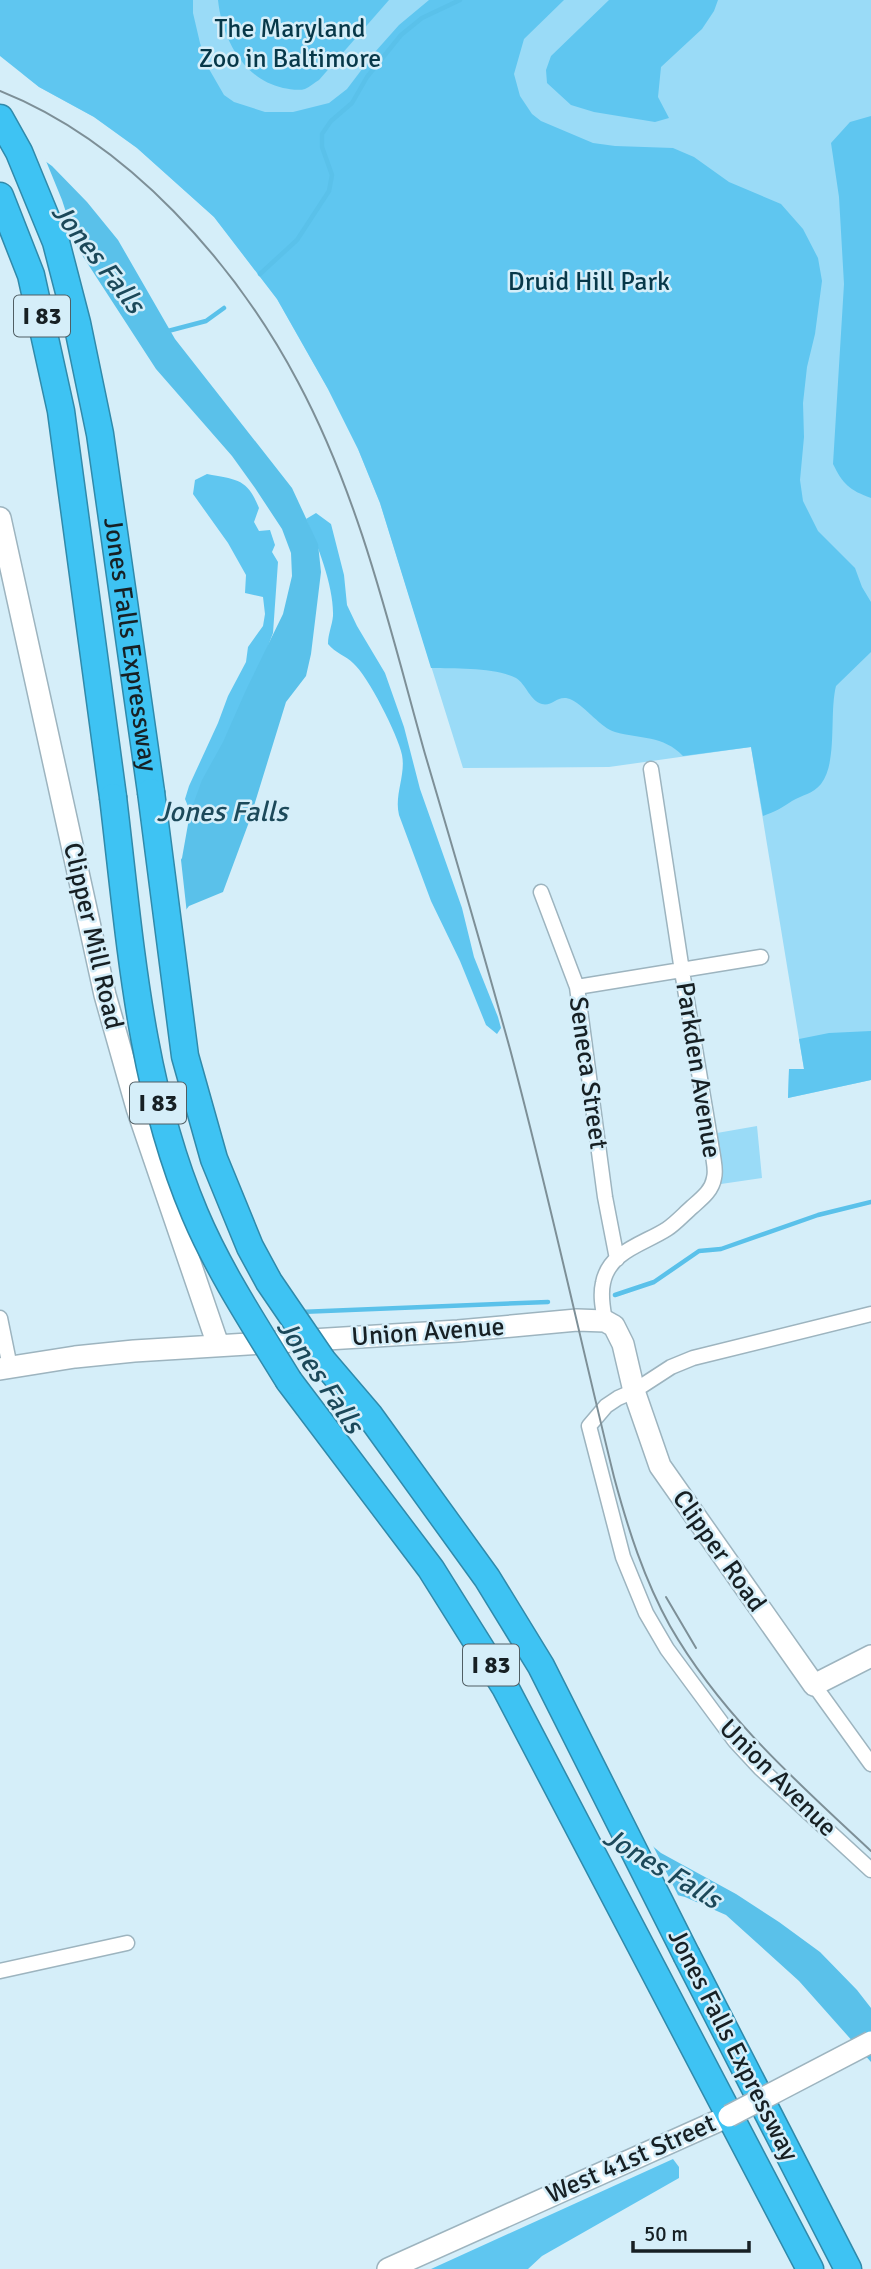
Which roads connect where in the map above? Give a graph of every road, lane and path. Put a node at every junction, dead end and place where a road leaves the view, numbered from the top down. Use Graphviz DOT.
graph roads {
  1 [pos="0,118"];
  2 [pos="0,196"];
  3 [pos="0,518"];
  4 [pos="651,769"];
  5 [pos="541,892"];
  6 [pos="761,957"];
  7 [pos="682,971"];
  8 [pos="577,987"];
  9 [pos="617,1259"];
  10 [pos="603,1305"];
  11 [pos="871,1314"];
  12 [pos="0,1318"];
  13 [pos="218,1345"];
  14 [pos="5,1368"];
  15 [pos="634,1391"];
  16 [pos="871,1656"];
  17 [pos="814,1685"];
  18 [pos="871,1764"];
  19 [pos="871,1870"];
  20 [pos="127,1943"];
  21 [pos="0,1971"];
  22 [pos="871,2042"];
  23 [pos="387,2269"];
  24 [pos="810,2269"];
  25 [pos="848,2269"];
  1 -- 25 [label="highway, Jones Falls Expressway / I 83, bridge"];
  2 -- 24 [label="highway, Jones Falls Expressway / I 83, bridge"];
  3 -- 13 [label="street, Clipper Mill Road"];
  4 -- 7 [label="street, Parkden Avenue"];
  5 -- 8 [label="street, Seneca Street"];
  6 -- 7 [label="street"];
  7 -- 8 [label="street"];
  7 -- 9 [label="street, Parkden Avenue"];
  8 -- 9 [label="street, Seneca Street"];
  9 -- 10 [label="street, Parkden Avenue"];
  10 -- 13 [label="street, Union Avenue, bridge"];
  10 -- 15 [label="street, Clipper Road"];
  11 -- 15 [label="street"];
  12 -- 14 [label="street"];
  13 -- 14 [label="street, Union Avenue"];
  15 -- 17 [label="street, Clipper Road"];
  15 -- 19 [label="street, Union Avenue"];
  16 -- 17 [label="street"];
  17 -- 18 [label="street, Clipper Road"];
  20 -- 21 [label="street"];
  22 -- 23 [label="street, West 41st Street, bridge"];
}
